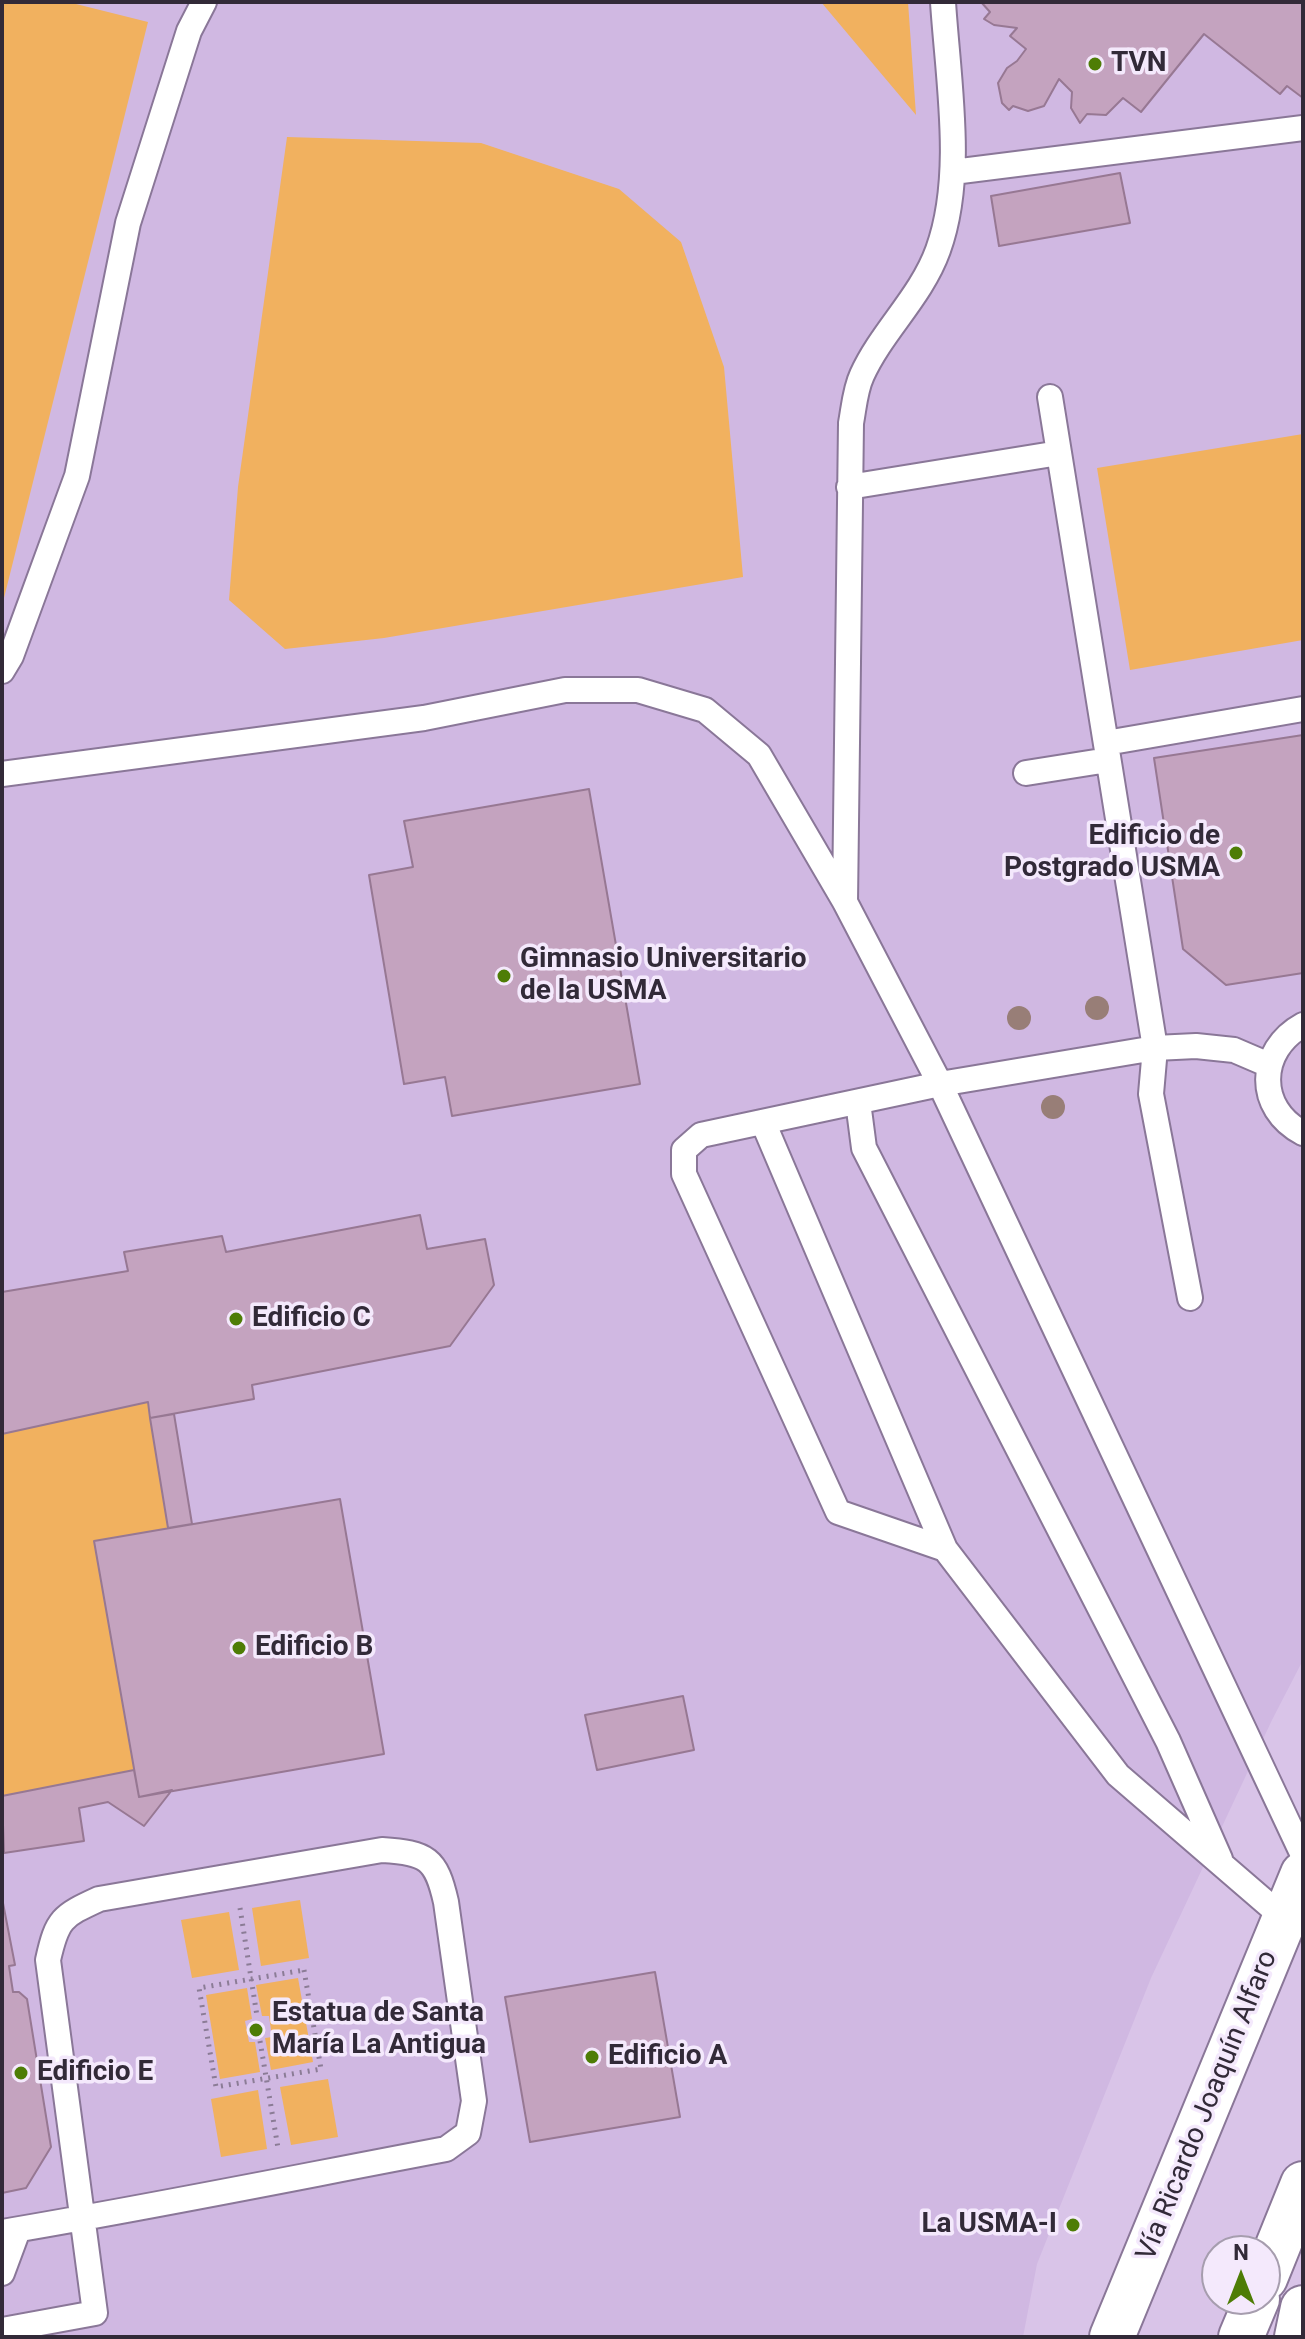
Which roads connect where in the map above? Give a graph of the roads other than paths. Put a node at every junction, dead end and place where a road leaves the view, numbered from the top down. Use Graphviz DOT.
graph roads {
  1 [pos="204,2"];
  2 [pos="943,2"];
  3 [pos="1303,128"];
  4 [pos="953,172"];
  5 [pos="1050,397"];
  6 [pos="1059,453"];
  7 [pos="849,487"];
  8 [pos="2,671"];
  9 [pos="1303,709"];
  10 [pos="1107,751"];
  11 [pos="1026,773"];
  12 [pos="2,774"];
  13 [pos="845,902"];
  14 [pos="1303,1025"];
  15 [pos="1155,1048"];
  16 [pos="1269,1065"];
  17 [pos="940,1084"];
  18 [pos="858,1102"];
  19 [pos="763,1122"];
  20 [pos="1303,1133"];
  21 [pos="1190,1298"];
  22 [pos="945,1549"];
  23 [pos="1303,1855"];
  24 [pos="1223,1866"];
  25 [pos="1303,1874"];
  26 [pos="1285,1919"];
  27 [pos="1303,2184"];
  28 [pos="84,2217"];
  29 [pos="10,2231"];
  30 [pos="1281,2238"];
  31 [pos="2,2273"];
  32 [pos="1303,2308"];
  33 [pos="1250,2315"];
  34 [pos="2,2330"];
  35 [pos="1112,2337"];
  36 [pos="1241,2337"];
  37 [pos="1297,2337"];
  1 -- 8 [label="lane"];
  2 -- 4 [label="lane"];
  3 -- 4 [label="lane"];
  4 -- 7 [label="lane"];
  5 -- 6 [label="lane"];
  6 -- 7 [label="lane"];
  6 -- 10 [label="lane"];
  7 -- 13 [label="lane"];
  9 -- 10 [label="lane"];
  10 -- 11 [label="lane"];
  10 -- 15 [label="lane"];
  12 -- 13 [label="lane"];
  13 -- 17 [label="lane"];
  14 -- 16 [label="lane"];
  15 -- 16 [label="lane"];
  15 -- 17 [label="lane"];
  15 -- 21 [label="lane"];
  16 -- 20 [label="lane"];
  17 -- 18 [label="lane"];
  17 -- 23 [label="lane"];
  18 -- 19 [label="lane"];
  18 -- 24 [label="lane"];
  19 -- 22 [label="lane"];
  19 -- 22 [label="lane"];
  22 -- 24 [label="lane"];
  24 -- 26 [label="lane"];
  25 -- 26 [label="main road, Vía Ricardo Joaquín Alfaro"];
  26 -- 35 [label="main road, Vía Ricardo Joaquín Alfaro"];
  27 -- 30 [label="main road"];
  28 -- 28 [label="lane"];
  28 -- 29 [label="lane"];
  28 -- 34 [label="lane"];
  29 -- 31 [label="lane"];
  32 -- 37 [label="main road"];
  33 -- 36 [label="main road"];
}
